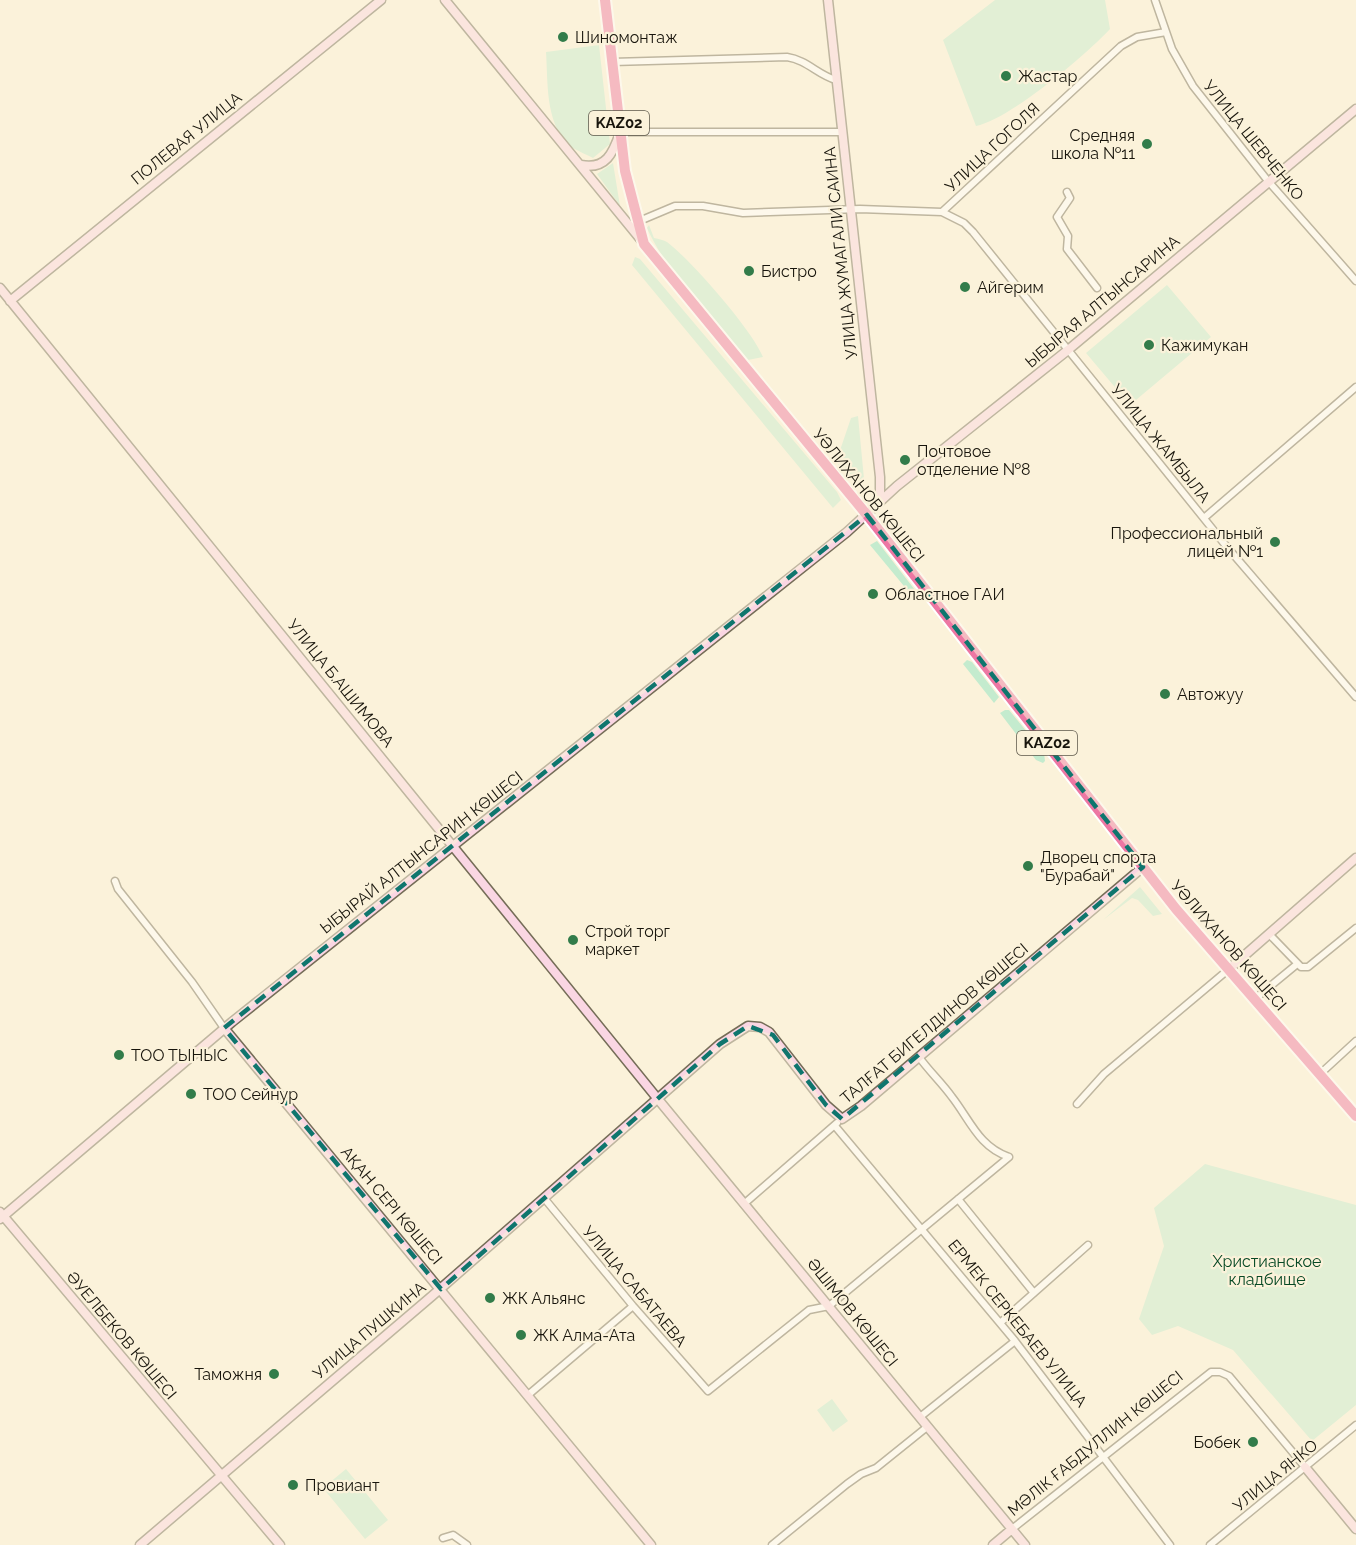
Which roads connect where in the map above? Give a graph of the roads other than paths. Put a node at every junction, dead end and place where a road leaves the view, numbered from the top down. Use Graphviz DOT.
graph roads {
  1 [pos="381,0"];
  2 [pos="445,0"];
  3 [pos="605,0"];
  4 [pos="828,0"];
  5 [pos="1155,0"];
  6 [pos="1166,32"];
  7 [pos="612,62"];
  8 [pos="836,80"];
  9 [pos="1356,109"];
  10 [pos="620,132"];
  11 [pos="842,132"];
  12 [pos="581,165"];
  13 [pos="1268,181"];
  14 [pos="1067,192"];
  15 [pos="850,210"];
  16 [pos="942,212"];
  17 [pos="636,223"];
  18 [pos="644,244"];
  19 [pos="1356,281"];
  20 [pos="0,288"];
  21 [pos="1097,288"];
  22 [pos="10,301"];
  23 [pos="1068,350"];
  24 [pos="1356,387"];
  25 [pos="880,502"];
  26 [pos="867,515"];
  27 [pos="1204,518"];
  28 [pos="1356,697"];
  29 [pos="454,846"];
  30 [pos="1356,858"];
  31 [pos="1143,867"];
  32 [pos="115,881"];
  33 [pos="1356,928"];
  34 [pos="1269,934"];
  35 [pos="1296,965"];
  36 [pos="1229,969"];
  37 [pos="1256,998"];
  38 [pos="224,1028"];
  39 [pos="1356,1041"];
  40 [pos="919,1056"];
  41 [pos="1320,1074"];
  42 [pos="657,1098"];
  43 [pos="1077,1104"];
  44 [pos="1356,1116"];
  45 [pos="842,1119"];
  46 [pos="1356,1121"];
  47 [pos="835,1126"];
  48 [pos="544,1198"];
  49 [pos="958,1199"];
  50 [pos="745,1203"];
  51 [pos="1,1216"];
  52 [pos="922,1228"];
  53 [pos="1088,1245"];
  54 [pos="441,1288"];
  55 [pos="1034,1293"];
  56 [pos="633,1306"];
  57 [pos="829,1306"];
  58 [pos="1000,1323"];
  59 [pos="1015,1341"];
  60 [pos="528,1395"];
  61 [pos="920,1417"];
  62 [pos="1356,1425"];
  63 [pos="927,1427"];
  64 [pos="1104,1456"];
  65 [pos="1305,1467"];
  66 [pos="222,1476"];
  67 [pos="1012,1529"];
  68 [pos="1356,1529"];
  69 [pos="443,1538"];
  70 [pos="140,1545"];
  71 [pos="280,1545"];
  72 [pos="467,1545"];
  73 [pos="651,1545"];
  74 [pos="772,1545"];
  75 [pos="993,1545"];
  76 [pos="1025,1545"];
  77 [pos="1170,1545"];
  78 [pos="1210,1545"];
  1 -- 22 [label="street, ПОЛЕВАЯ УЛИЦА"];
  2 -- 12 [label="street, УӘЛИХАНОВ КӨШЕСІ"];
  3 -- 7 [label="highway, УӘЛИХАНОВ КӨШЕСІ / KАZ02"];
  4 -- 8 [label="street, УЛИЦА ЖУМАГАЛИ САИНА"];
  5 -- 6 [label="street, УЛИЦА ШЕВЧЕНКО"];
  6 -- 13 [label="street, УЛИЦА ШЕВЧЕНКО"];
  6 -- 16 [label="street, УЛИЦА ГОГОЛЯ"];
  7 -- 8 [label="street"];
  7 -- 10 [label="highway, УӘЛИХАНОВ КӨШЕСІ / KАZ02"];
  8 -- 11 [label="street, УЛИЦА ЖУМАГАЛИ САИНА"];
  9 -- 13 [label="street, ЫБЫРАЯ АЛТЫНСАРИНА"];
  10 -- 11 [label="street"];
  10 -- 12 [label="street"];
  10 -- 17 [label="highway, УӘЛИХАНОВ КӨШЕСІ / KАZ02"];
  11 -- 15 [label="street, УЛИЦА ЖУМАГАЛИ САИНА"];
  12 -- 18 [label="street, УӘЛИХАНОВ КӨШЕСІ"];
  13 -- 19 [label="street, УЛИЦА ШЕВЧЕНКО"];
  13 -- 23 [label="street, ЫБЫРАЯ АЛТЫНСАРИНА"];
  14 -- 21 [label="street"];
  15 -- 16 [label="street, УЛИЦА ГОГОЛЯ"];
  15 -- 17 [label="street, УЛИЦА ГОГОЛЯ"];
  15 -- 25 [label="street, УЛИЦА ЖУМАГАЛИ САИНА"];
  16 -- 23 [label="street, УЛИЦА ЖАМБЫЛА"];
  17 -- 18 [label="highway, УӘЛИХАНОВ КӨШЕСІ / KАZ02"];
  18 -- 26 [label="highway, УӘЛИХАНОВ КӨШЕСІ / KАZ02"];
  20 -- 22 [label="street, УЛИЦА Б.АШИМОВА"];
  22 -- 29 [label="street, УЛИЦА Б.АШИМОВА"];
  23 -- 25 [label="street, ЫБЫРАЯ АЛТЫНСАРИНА"];
  23 -- 27 [label="street, УЛИЦА ЖАМБЫЛА"];
  24 -- 27 [label="street"];
  25 -- 26 [label="street, ЫБЫРАЯ АЛТЫНСАРИНА"];
  26 -- 29 [label="street, ЫБЫРАЙ АЛТЫНСАРИН КӨШЕСІ"];
  26 -- 31 [label="highway, УӘЛИХАНОВ КӨШЕСІ / KАZ02"];
  27 -- 28 [label="street, УЛИЦА ЖАМБЫЛА"];
  29 -- 38 [label="street, ЫБЫРАЙ АЛТЫНСАРИН КӨШЕСІ"];
  29 -- 42 [label="street, УЛИЦА Б.АШИМОВА"];
  30 -- 34 [label="street"];
  31 -- 36 [label="highway, УӘЛИХАНОВ КӨШЕСІ / KАZ02"];
  31 -- 40 [label="street, ТАЛҒАТ БИГЕЛДИНОВ КӨШЕСІ"];
  32 -- 38 [label="street, АҚАН СЕРІ КӨШЕСІ"];
  33 -- 35 [label="street"];
  34 -- 35 [label="street"];
  34 -- 36 [label="street"];
  35 -- 37 [label="street"];
  36 -- 37 [label="highway, УӘЛИХАНОВ КӨШЕСІ / KАZ02"];
  36 -- 43 [label="street"];
  36 -- 46 [label="highway, KАZ02"];
  37 -- 41 [label="highway, УӘЛИХАНОВ КӨШЕСІ / KАZ02"];
  38 -- 51 [label="street, ЫБЫРАЙ АЛТЫНСАРИН КӨШЕСІ"];
  38 -- 54 [label="street, АҚАН СЕРІ КӨШЕСІ"];
  39 -- 41 [label="street"];
  40 -- 45 [label="street, ТАЛҒАТ БИГЕЛДИНОВ КӨШЕСІ"];
  40 -- 49 [label="street"];
  41 -- 44 [label="highway, KАZ02"];
  42 -- 45 [label="street, УЛИЦА ПУШКИНА"];
  42 -- 48 [label="street, УЛИЦА ПУШКИНА"];
  42 -- 50 [label="street, ӘШІМОВ КӨШЕСІ"];
  45 -- 47 [label="street, ТАЛҒАТ БИГЕЛДИНОВ КӨШЕСІ"];
  47 -- 50 [label="street, ТАЛҒАТ БИГЕЛДИНОВ КӨШЕСІ"];
  47 -- 52 [label="street, ЕРМЕК СЕРКЕБАЕВ УЛИЦА"];
  48 -- 54 [label="street, УЛИЦА ПУШКИНА"];
  48 -- 56 [label="street, УЛИЦА САБАТАЕВА"];
  49 -- 52 [label="street"];
  49 -- 55 [label="street"];
  50 -- 57 [label="street, ӘШІМОВ КӨШЕСІ"];
  51 -- 66 [label="street, ӘУЕЛБЕКОВ КӨШЕСІ"];
  52 -- 57 [label="street"];
  52 -- 58 [label="street, ЕРМЕК СЕРКЕБАЕВ УЛИЦА"];
  53 -- 55 [label="street"];
  54 -- 60 [label="street, АҚАН СЕРІ КӨШЕСІ"];
  54 -- 66 [label="street, УЛИЦА ПУШКИНА"];
  55 -- 58 [label="street"];
  56 -- 57 [label="street, УЛИЦА САБАТАЕВА"];
  56 -- 60 [label="street"];
  57 -- 61 [label="street, ӘШІМОВ КӨШЕСІ"];
  58 -- 59 [label="street, ЕРМЕК СЕРКЕБАЕВ УЛИЦА"];
  59 -- 61 [label="street"];
  59 -- 64 [label="street, ЕРМЕК СЕРКЕБАЕВ УЛИЦА"];
  60 -- 73 [label="street, АҚАН СЕРІ КӨШЕСІ"];
  61 -- 63 [label="street, ӘШІМОВ КӨШЕСІ"];
  62 -- 65 [label="street, УЛИЦА ЯНКО"];
  63 -- 67 [label="street, ӘШІМОВ КӨШЕСІ"];
  63 -- 74 [label="street"];
  64 -- 65 [label="street, МӘЛІК ҒАБДУЛЛИН КӨШЕСІ"];
  64 -- 67 [label="street, МӘЛІК ҒАБДУЛЛИН КӨШЕСІ"];
  64 -- 77 [label="street, ЕРМЕК СЕРКЕБАЕВ УЛИЦА"];
  65 -- 68 [label="street"];
  65 -- 78 [label="street, УЛИЦА ЯНКО"];
  66 -- 70 [label="street, УЛИЦА ПУШКИНА"];
  66 -- 71 [label="street, ӘУЕЛБЕКОВ КӨШЕСІ"];
  67 -- 75 [label="street, МӘЛІК ҒАБДУЛЛИН КӨШЕСІ"];
  67 -- 76 [label="street, ӘШІМОВ КӨШЕСІ"];
  69 -- 72 [label="street"];
}
